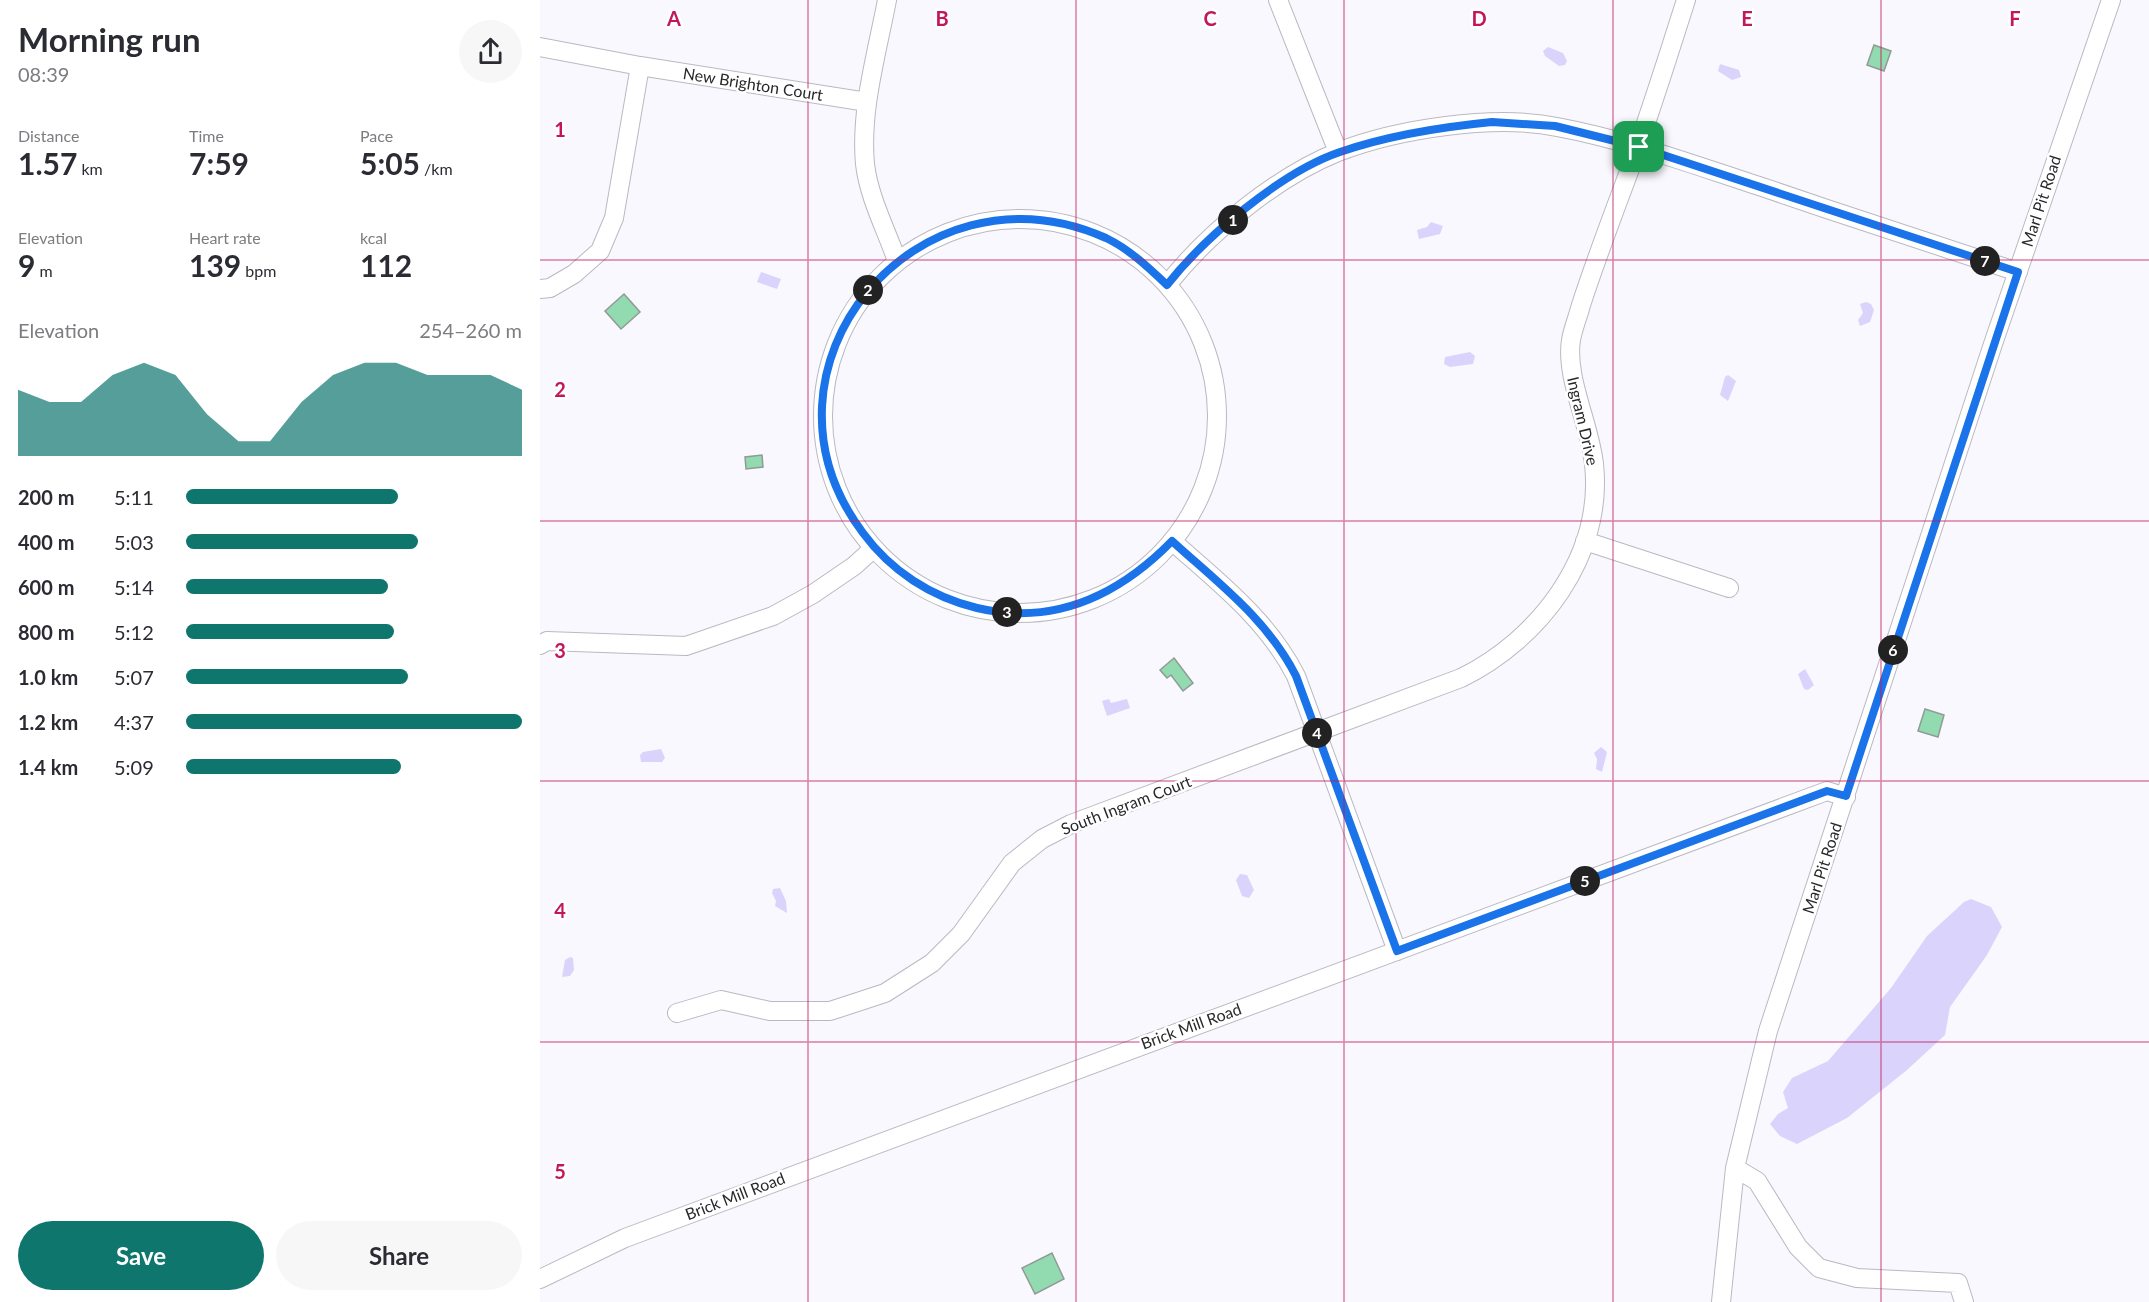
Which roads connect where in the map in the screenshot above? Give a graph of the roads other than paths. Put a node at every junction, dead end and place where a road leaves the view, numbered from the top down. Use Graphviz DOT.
graph roads {
  1 [pos="887,0"];
  2 [pos="1278,0"];
  3 [pos="1686,0"];
  4 [pos="2111,0"];
  5 [pos="540,47"];
  6 [pos="640,66"];
  7 [pos="867,102"];
  8 [pos="1639,147"];
  9 [pos="1338,152"];
  10 [pos="897,261"];
  11 [pos="2018,272"];
  12 [pos="1167,285"];
  13 [pos="540,289"];
  14 [pos="1172,541"];
  15 [pos="1585,542"];
  16 [pos="874,548"];
  17 [pos="1729,588"];
  18 [pos="540,645"];
  19 [pos="1317,733"];
  20 [pos="1846,796"];
  21 [pos="1397,951"];
  22 [pos="677,1013"];
  23 [pos="1735,1168"];
  24 [pos="540,1279"];
  25 [pos="1721,1302"];
  26 [pos="1964,1302"];
  1 -- 7 [label="street"];
  2 -- 9 [label="street"];
  3 -- 8 [label="street, Ingram Drive"];
  4 -- 11 [label="street, Marl Pit Road"];
  5 -- 6 [label="street, New Brighton Court"];
  6 -- 7 [label="street, New Brighton Court"];
  6 -- 13 [label="street"];
  7 -- 10 [label="street"];
  8 -- 9 [label="street"];
  8 -- 11 [label="street"];
  8 -- 15 [label="street, Ingram Drive"];
  9 -- 12 [label="street"];
  10 -- 12 [label="street"];
  10 -- 16 [label="street"];
  11 -- 20 [label="street, Marl Pit Road"];
  12 -- 14 [label="street"];
  14 -- 16 [label="street"];
  14 -- 19 [label="street"];
  15 -- 17 [label="street"];
  15 -- 19 [label="street, Ingram Drive"];
  16 -- 18 [label="street"];
  19 -- 21 [label="street"];
  19 -- 22 [label="street, South Ingram Court"];
  20 -- 21 [label="street, Brick Mill Road"];
  20 -- 23 [label="street, Marl Pit Road"];
  21 -- 24 [label="street, Brick Mill Road"];
  23 -- 25 [label="street, Marl Pit Road"];
  23 -- 26 [label="street"];
}
